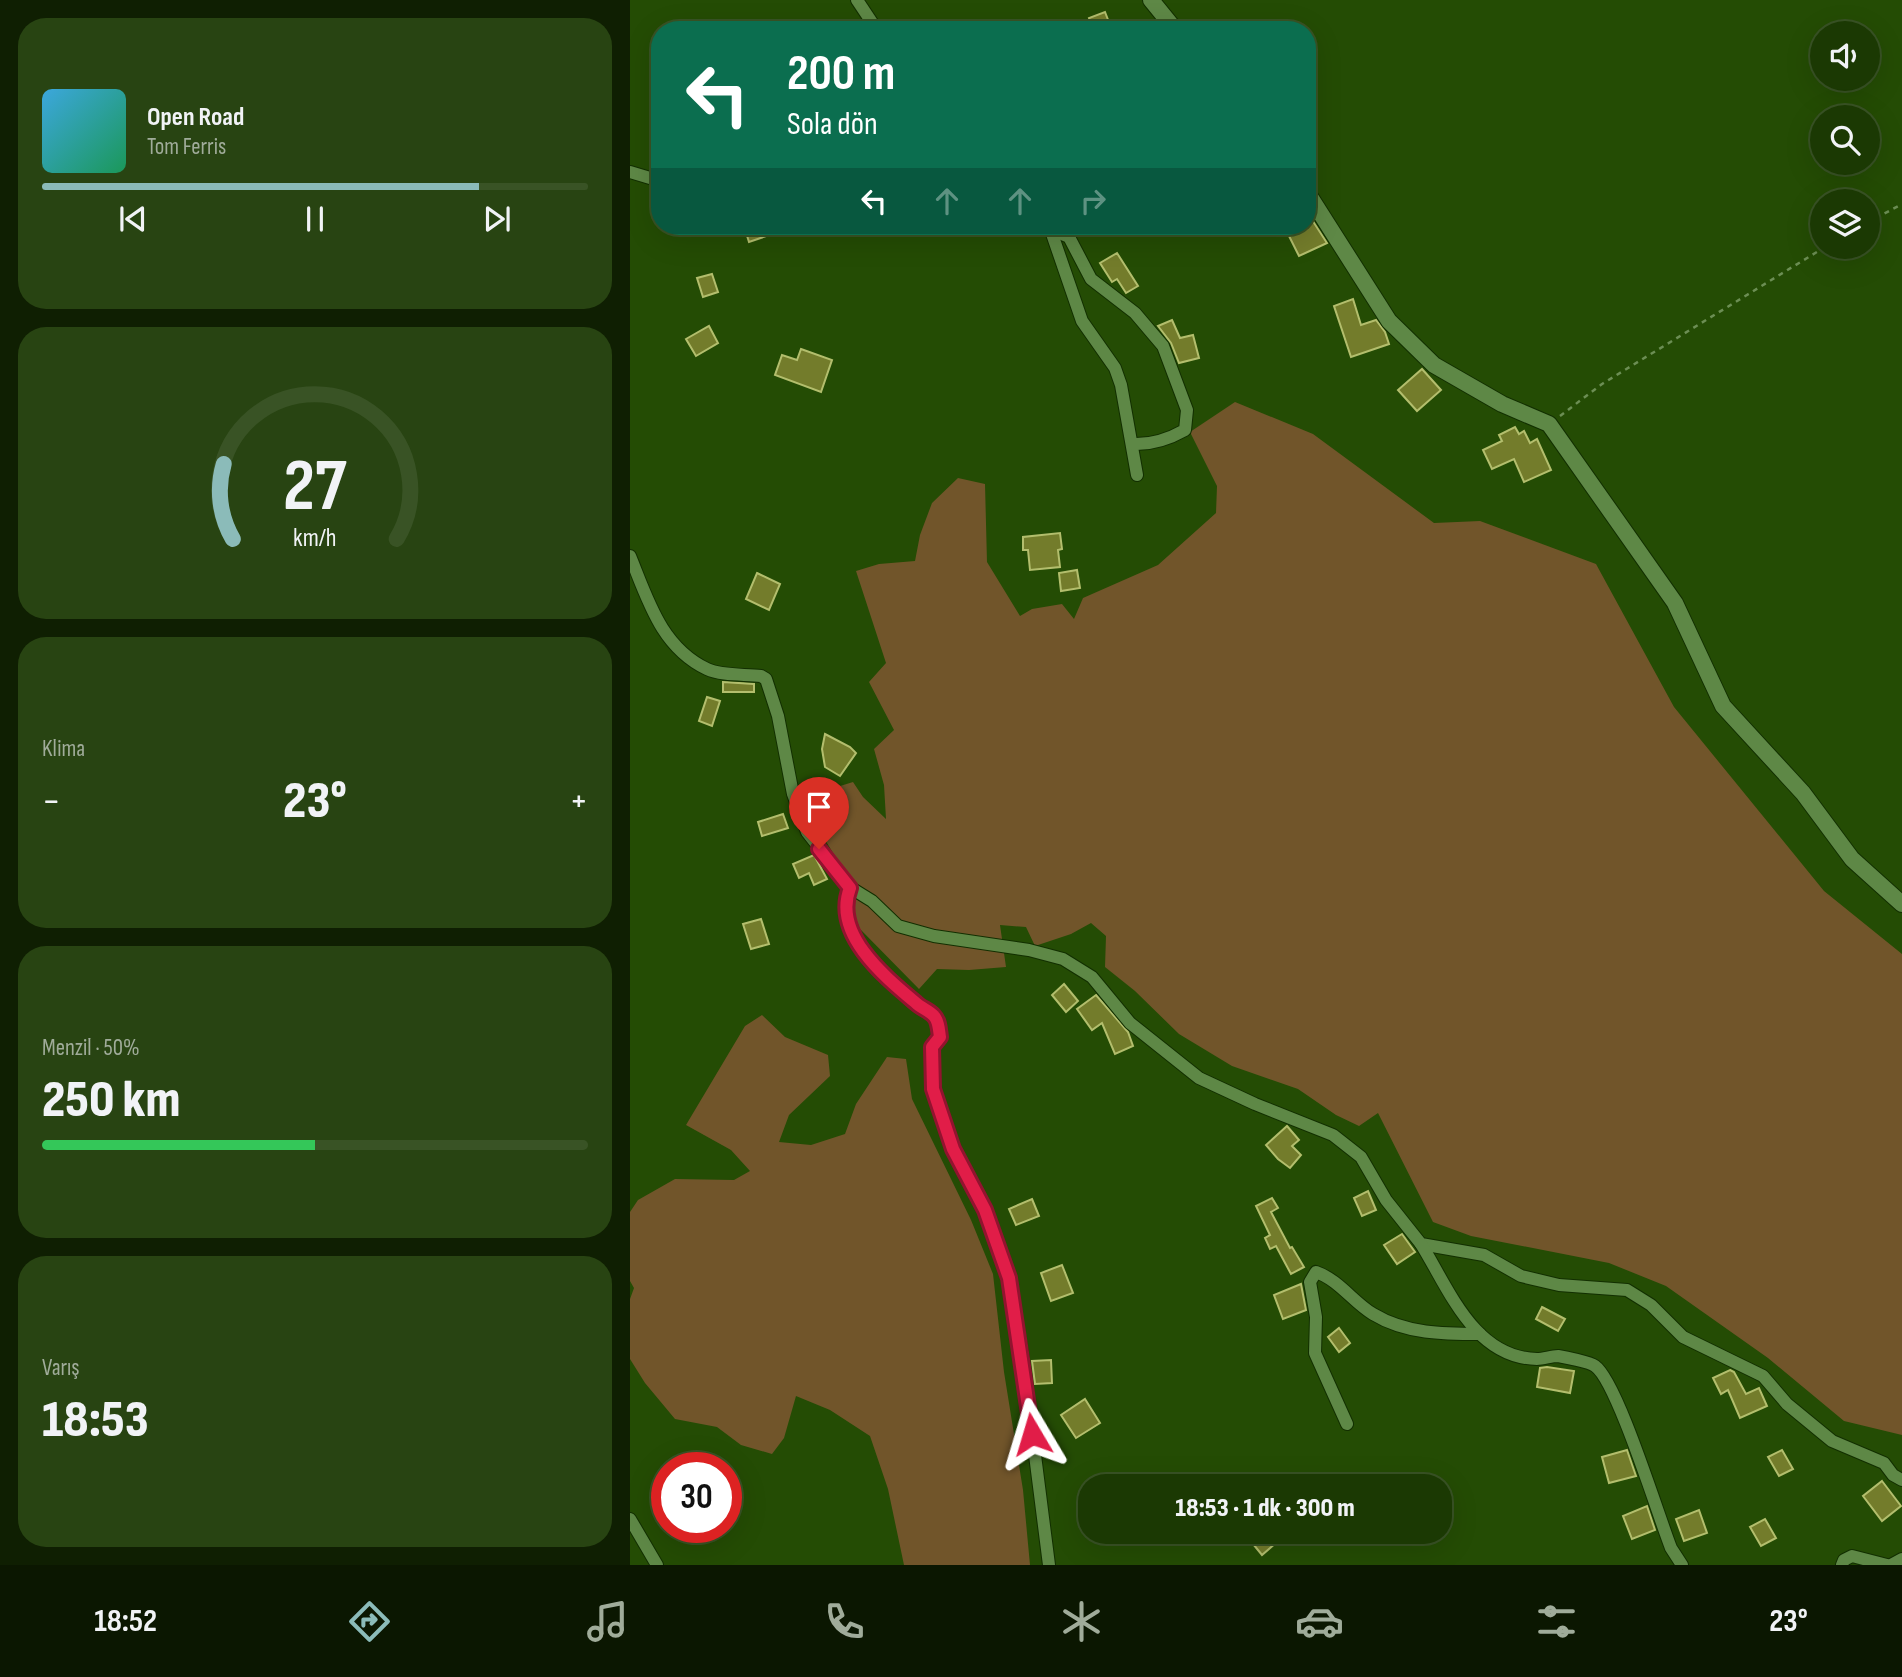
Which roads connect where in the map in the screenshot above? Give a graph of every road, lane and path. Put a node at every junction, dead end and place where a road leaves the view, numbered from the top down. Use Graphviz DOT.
graph roads {
  1 [pos="858,0"];
  2 [pos="1151,0"];
  3 [pos="871,21"];
  4 [pos="1168,21"];
  5 [pos="630,172"];
  6 [pos="651,178"];
  7 [pos="1902,204"];
  8 [pos="1316,206"];
  9 [pos="1880,216"];
  10 [pos="1052,235"];
  11 [pos="1065,235"];
  12 [pos="1810,256"];
  13 [pos="1549,424"];
  14 [pos="1132,444"];
  15 [pos="1138,475"];
  16 [pos="630,556"];
  17 [pos="850,888"];
  18 [pos="1902,904"];
  19 [pos="1421,1244"];
  20 [pos="1480,1334"];
  21 [pos="1347,1424"];
  22 [pos="1884,1463"];
  23 [pos="1902,1469"];
  24 [pos="1902,1480"];
  25 [pos="630,1519"];
  26 [pos="1902,1559"];
  27 [pos="657,1565"];
  28 [pos="1049,1565"];
  29 [pos="1682,1565"];
  30 [pos="1842,1565"];
  31 [pos="1889,1565"];
  1 -- 3 [label="street"];
  2 -- 4 [label="street"];
  5 -- 6 [label="street"];
  7 -- 9 [label="path"];
  8 -- 13 [label="street"];
  10 -- 14 [label="street"];
  11 -- 14 [label="street"];
  12 -- 13 [label="path"];
  13 -- 18 [label="street"];
  14 -- 15 [label="street"];
  16 -- 17 [label="street"];
  17 -- 19 [label="street"];
  17 -- 28 [label="street"];
  19 -- 20 [label="street"];
  19 -- 22 [label="street"];
  20 -- 21 [label="street"];
  20 -- 29 [label="street"];
  22 -- 23 [label="street"];
  22 -- 24 [label="street"];
  25 -- 27 [label="street"];
  26 -- 31 [label="street"];
  30 -- 31 [label="street"];
}
